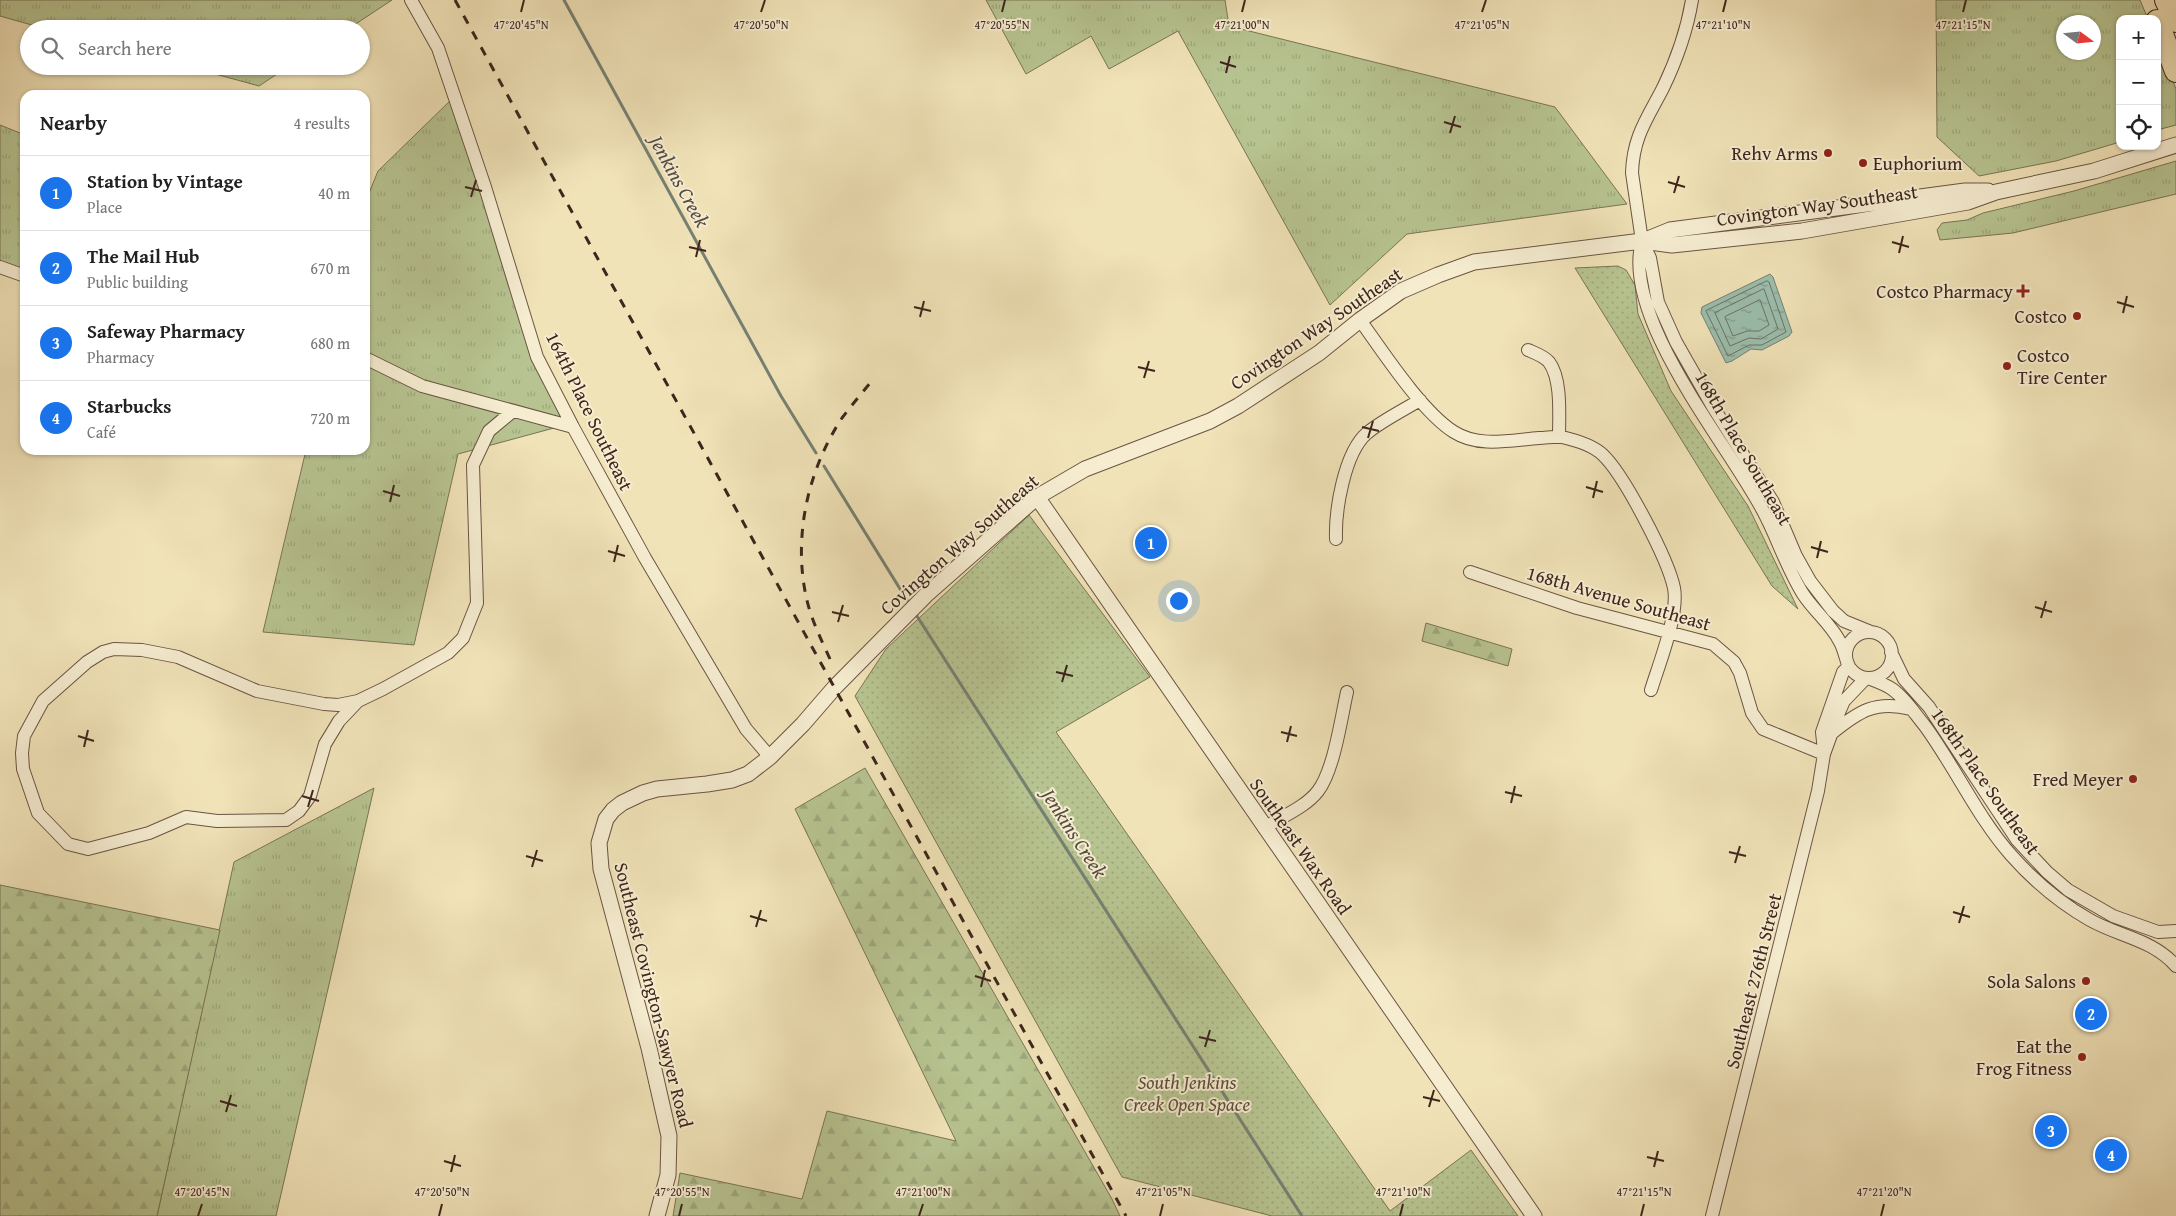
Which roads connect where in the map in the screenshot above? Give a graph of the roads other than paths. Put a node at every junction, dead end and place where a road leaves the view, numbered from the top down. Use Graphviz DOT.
graph roads {
  1 [pos="411,0"];
  2 [pos="1692,0"];
  3 [pos="2150,0"];
  4 [pos="2166,0"];
  5 [pos="2155,15"];
  6 [pos="2176,21"];
  7 [pos="2161,31"];
  8 [pos="2176,72"];
  9 [pos="2170,147"];
  10 [pos="1996,192"];
  11 [pos="1865,204"];
  12 [pos="1802,231"];
  13 [pos="1642,241"];
  14 [pos="0,267"];
  15 [pos="20,274"];
  16 [pos="1360,320"];
  17 [pos="1528,350"];
  18 [pos="370,360"];
  19 [pos="1420,400"];
  20 [pos="513,411"];
  21 [pos="573,427"];
  22 [pos="1560,437"];
  23 [pos="1037,497"];
  24 [pos="1336,539"];
  25 [pos="1470,572"];
  26 [pos="1871,632"];
  27 [pos="1668,633"];
  28 [pos="1891,652"];
  29 [pos="1848,665"];
  30 [pos="1867,678"];
  31 [pos="1651,690"];
  32 [pos="1347,692"];
  33 [pos="358,701"];
  34 [pos="1912,709"];
  35 [pos="1832,733"];
  36 [pos="1824,754"];
  37 [pos="770,757"];
  38 [pos="1264,828"];
  39 [pos="599,843"];
  40 [pos="2176,931"];
  41 [pos="2176,947"];
  42 [pos="2176,965"];
  43 [pos="657,1216"];
  44 [pos="1534,1216"];
  45 [pos="1712,1216"];
  1 -- 21 [label="street, 164th Place Southeast"];
  2 -- 13 [label="street, 168th Place Southeast"];
  3 -- 5 [label="highway"];
  4 -- 6 [label="highway"];
  7 -- 8 [label="highway"];
  9 -- 10 [label="street, Covington Way Southeast"];
  10 -- 11 [label="street, Covington Way Southeast"];
  10 -- 12 [label="street, Covington Way Southeast"];
  11 -- 12 [label="street"];
  11 -- 13 [label="street, Covington Way Southeast"];
  12 -- 13 [label="street, Covington Way Southeast"];
  13 -- 16 [label="street, Covington Way Southeast"];
  13 -- 26 [label="street, 168th Place Southeast"];
  13 -- 29 [label="street, 168th Place Southeast"];
  14 -- 15 [label="street"];
  16 -- 19 [label="street"];
  16 -- 23 [label="street, Covington Way Southeast"];
  17 -- 22 [label="street"];
  18 -- 20 [label="street"];
  19 -- 22 [label="street"];
  19 -- 24 [label="street"];
  20 -- 21 [label="street"];
  20 -- 33 [label="street"];
  21 -- 37 [label="street, 164th Place Southeast"];
  22 -- 27 [label="street"];
  23 -- 37 [label="street, Covington Way Southeast"];
  23 -- 38 [label="street, Southeast Wax Road"];
  25 -- 27 [label="street, 168th Avenue Southeast"];
  26 -- 28 [label="street"];
  26 -- 29 [label="street"];
  27 -- 31 [label="street"];
  27 -- 36 [label="street, 168th Avenue Southeast"];
  28 -- 30 [label="street"];
  28 -- 40 [label="street, 168th Place Southeast"];
  29 -- 30 [label="street"];
  29 -- 36 [label="street, Southeast 276th Street"];
  30 -- 34 [label="street, 168th Place Southeast"];
  30 -- 35 [label="street, Southeast 276th Street"];
  32 -- 38 [label="street"];
  33 -- 33 [label="street"];
  34 -- 35 [label="street"];
  34 -- 42 [label="street, 168th Place Southeast"];
  35 -- 36 [label="street, Southeast 276th Street"];
  36 -- 45 [label="street, Southeast 276th Street"];
  37 -- 39 [label="street, Covington Way Southeast"];
  38 -- 44 [label="street, Southeast Wax Road"];
  39 -- 43 [label="street, Southeast Covington-Sawyer Road"];
  41 -- 42 [label="street"];
}
